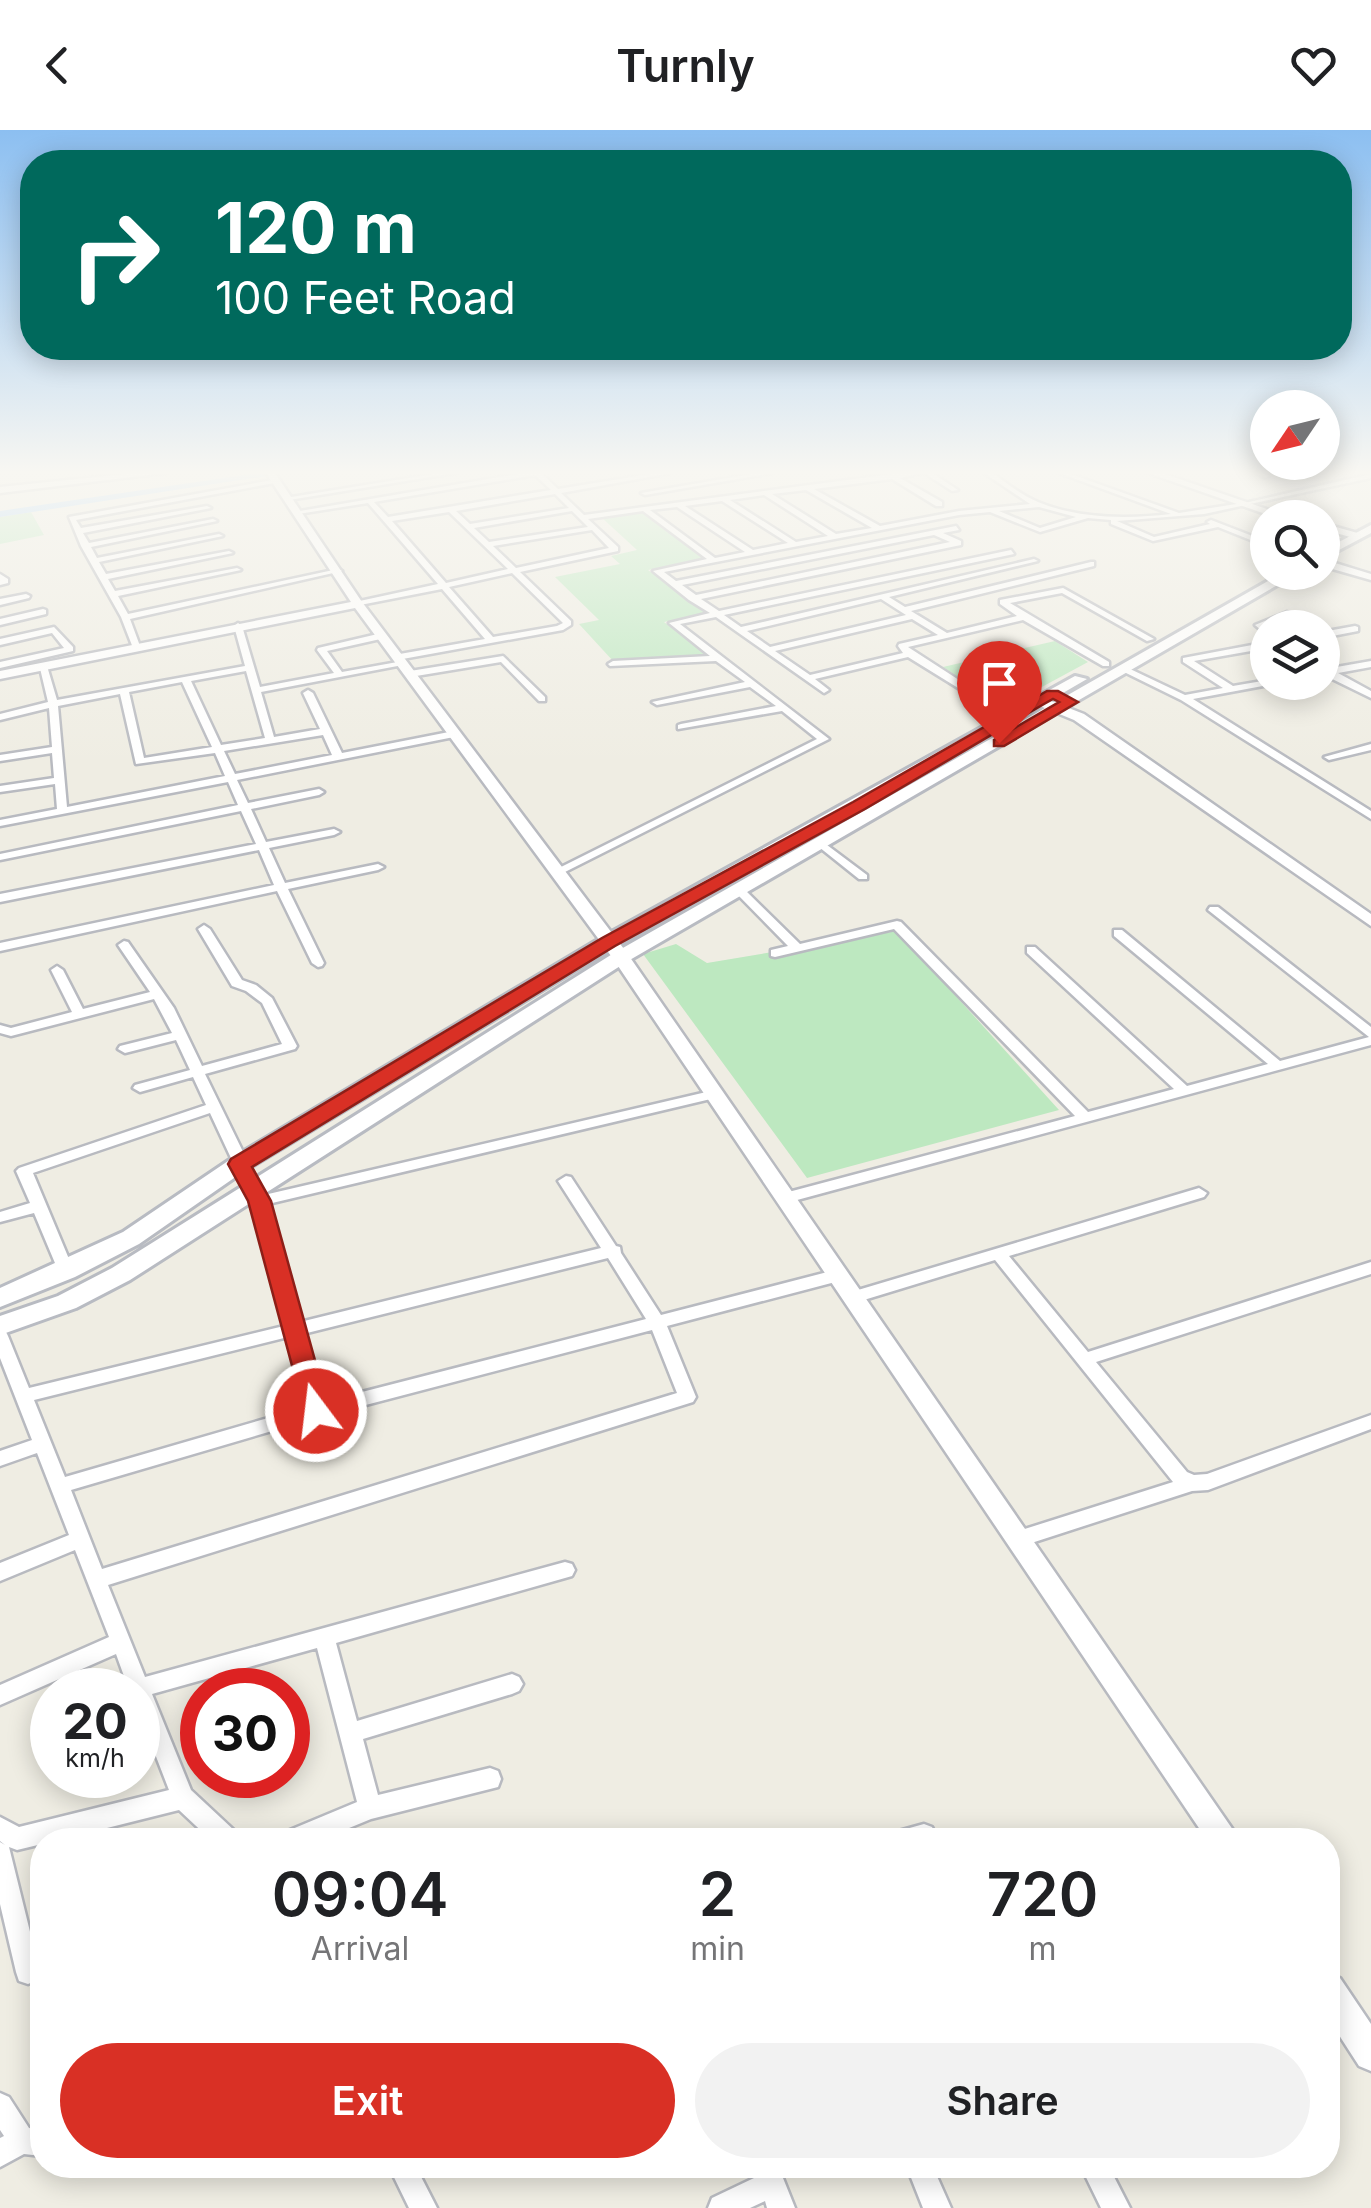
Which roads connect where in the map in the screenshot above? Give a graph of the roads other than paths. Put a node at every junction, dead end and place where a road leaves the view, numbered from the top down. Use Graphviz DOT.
graph roads {
  1 [pos="99,570"];
  2 [pos="141,570"];
  3 [pos="238,570"];
  4 [pos="430,570"];
  5 [pos="519,570"];
  6 [pos="657,570"];
  7 [pos="747,570"];
  8 [pos="836,570"];
  9 [pos="927,570"];
  10 [pos="995,570"];
  11 [pos="1069,570"];
  12 [pos="514,571"];
  13 [pos="338,572"];
  14 [pos="0,576"];
  15 [pos="104,577"];
  16 [pos="1250,581"];
  17 [pos="0,583"];
  18 [pos="673,584"];
  19 [pos="862,584"];
  20 [pos="444,586"];
  21 [pos="252,590"];
  22 [pos="1260,590"];
  23 [pos="114,594"];
  24 [pos="26,596"];
  25 [pos="692,598"];
  26 [pos="884,598"];
  27 [pos="0,602"];
  28 [pos="358,604"];
  29 [pos="42,612"];
  30 [pos="909,613"];
  31 [pos="716,614"];
  32 [pos="1024,617"];
  33 [pos="126,618"];
  34 [pos="0,622"];
  35 [pos="238,626"];
  36 [pos="1355,629"];
  37 [pos="738,630"];
  38 [pos="1340,632"];
  39 [pos="944,634"];
  40 [pos="382,636"];
  41 [pos="311,638"];
  42 [pos="1150,639"];
  43 [pos="492,640"];
  44 [pos="0,642"];
  45 [pos="136,646"];
  46 [pos="1250,648"];
  47 [pos="321,650"];
  48 [pos="767,650"];
  49 [pos="909,654"];
  50 [pos="1170,655"];
  51 [pos="716,658"];
  52 [pos="1186,660"];
  53 [pos="613,664"];
  54 [pos="1371,664"];
  55 [pos="0,665"];
  56 [pos="403,665"];
  57 [pos="42,666"];
  58 [pos="1116,667"];
  59 [pos="248,668"];
  60 [pos="1340,668"];
  61 [pos="0,675"];
  62 [pos="340,675"];
  63 [pos="808,678"];
  64 [pos="1340,678"];
  65 [pos="186,679"];
  66 [pos="751,684"];
  67 [pos="1250,686"];
  68 [pos="124,690"];
  69 [pos="256,690"];
  70 [pos="824,690"];
  71 [pos="1232,690"];
  72 [pos="308,693"];
  73 [pos="1371,694"];
  74 [pos="1184,698"];
  75 [pos="542,699"];
  76 [pos="1056,701"];
  77 [pos="657,702"];
  78 [pos="52,704"];
  79 [pos="783,708"];
  80 [pos="0,717"];
  81 [pos="1010,717"];
  82 [pos="681,727"];
  83 [pos="327,732"];
  84 [pos="454,734"];
  85 [pos="270,740"];
  86 [pos="1371,747"];
  87 [pos="56,749"];
  88 [pos="218,749"];
  89 [pos="338,756"];
  90 [pos="1330,757"];
  91 [pos="0,758"];
  92 [pos="140,762"];
  93 [pos="232,777"];
  94 [pos="60,780"];
  95 [pos="0,788"];
  96 [pos="148,792"];
  97 [pos="319,792"];
  98 [pos="246,807"];
  99 [pos="62,810"];
  100 [pos="1371,816"];
  101 [pos="0,822"];
  102 [pos="334,832"];
  103 [pos="262,845"];
  104 [pos="823,845"];
  105 [pos="0,857"];
  106 [pos="378,867"];
  107 [pos="559,872"];
  108 [pos="863,878"];
  109 [pos="281,888"];
  110 [pos="742,892"];
  111 [pos="0,898"];
  112 [pos="1371,905"];
  113 [pos="1214,910"];
  114 [pos="1371,921"];
  115 [pos="204,929"];
  116 [pos="1118,934"];
  117 [pos="124,944"];
  118 [pos="0,948"];
  119 [pos="797,948"];
  120 [pos="615,949"];
  121 [pos="1031,950"];
  122 [pos="775,953"];
  123 [pos="318,964"];
  124 [pos="57,970"];
  125 [pos="157,994"];
  126 [pos="79,1014"];
  127 [pos="0,1029"];
  128 [pos="1371,1034"];
  129 [pos="180,1035"];
  130 [pos="1371,1042"];
  131 [pos="125,1050"];
  132 [pos="1278,1066"];
  133 [pos="198,1073"];
  134 [pos="140,1088"];
  135 [pos="1183,1090"];
  136 [pos="715,1094"];
  137 [pos="213,1107"];
  138 [pos="1084,1116"];
  139 [pos="239,1164"];
  140 [pos="566,1181"];
  141 [pos="1200,1193"];
  142 [pos="258,1196"];
  143 [pos="786,1198"];
  144 [pos="39,1206"];
  145 [pos="0,1217"];
  146 [pos="614,1250"];
  147 [pos="999,1254"];
  148 [pos="1371,1268"];
  149 [pos="66,1271"];
  150 [pos="839,1276"];
  151 [pos="854,1297"];
  152 [pos="0,1298"];
  153 [pos="657,1322"];
  154 [pos="0,1326"];
  155 [pos="295,1331"];
  156 [pos="0,1336"];
  157 [pos="1085,1360"];
  158 [pos="24,1396"];
  159 [pos="316,1411"];
  160 [pos="1371,1422"];
  161 [pos="42,1444"];
  162 [pos="0,1459"];
  163 [pos="1192,1483"];
  164 [pos="59,1486"];
  165 [pos="80,1539"];
  166 [pos="1019,1539"];
  167 [pos="564,1570"];
  168 [pos="0,1572"];
  169 [pos="96,1580"];
  170 [pos="324,1636"];
  171 [pos="121,1642"];
  172 [pos="131,1668"];
  173 [pos="160,1682"];
  174 [pos="512,1684"];
  175 [pos="0,1695"];
  176 [pos="350,1734"];
  177 [pos="160,1742"];
  178 [pos="490,1779"];
  179 [pos="180,1793"];
  180 [pos="182,1798"];
  181 [pos="370,1808"];
  182 [pos="0,1828"];
  183 [pos="61,1828"];
  184 [pos="215,1828"];
  185 [pos="321,1828"];
  186 [pos="1217,1828"];
  187 [pos="30,1836"];
  188 [pos="0,1854"];
  189 [pos="30,1971"];
  190 [pos="1340,2008"];
  191 [pos="1371,2054"];
  192 [pos="0,2106"];
  193 [pos="21,2145"];
  194 [pos="407,2178"];
  195 [pos="924,2178"];
  196 [pos="1100,2178"];
  197 [pos="423,2208"];
  198 [pos="722,2208"];
  199 [pos="780,2208"];
  200 [pos="937,2208"];
  201 [pos="1116,2208"];
  1 -- 15 [label="street"];
  2 -- 15 [label="street"];
  3 -- 21 [label="street"];
  3 -- 23 [label="street"];
  4 -- 20 [label="street"];
  5 -- 12 [label="street"];
  6 -- 18 [label="street"];
  7 -- 18 [label="street"];
  8 -- 19 [label="street"];
  8 -- 25 [label="street"];
  9 -- 19 [label="street"];
  10 -- 26 [label="street"];
  11 -- 30 [label="street"];
  12 -- 20 [label="street"];
  12 -- 43 [label="street"];
  13 -- 21 [label="street"];
  13 -- 28 [label="street"];
  14 -- 17 [label="street"];
  15 -- 23 [label="street"];
  16 -- 42 [label="main road"];
  18 -- 25 [label="street"];
  19 -- 26 [label="street"];
  19 -- 31 [label="street"];
  20 -- 28 [label="street"];
  20 -- 43 [label="street"];
  21 -- 33 [label="street"];
  22 -- 58 [label="main road"];
  23 -- 33 [label="street"];
  24 -- 27 [label="street"];
  25 -- 31 [label="street"];
  26 -- 30 [label="street"];
  26 -- 37 [label="street"];
  28 -- 35 [label="street"];
  28 -- 40 [label="street"];
  29 -- 34 [label="street"];
  30 -- 39 [label="street"];
  30 -- 48 [label="street"];
  31 -- 37 [label="street"];
  31 -- 51 [label="street"];
  32 -- 39 [label="street"];
  32 -- 42 [label="street"];
  32 -- 58 [label="street"];
  33 -- 45 [label="street"];
  35 -- 45 [label="street"];
  35 -- 59 [label="street"];
  36 -- 38 [label="street"];
  37 -- 48 [label="street"];
  39 -- 49 [label="street"];
  40 -- 47 [label="street"];
  40 -- 56 [label="street"];
  41 -- 47 [label="street"];
  42 -- 58 [label="main road"];
  43 -- 56 [label="street"];
  44 -- 55 [label="street"];
  45 -- 57 [label="street"];
  46 -- 52 [label="street"];
  47 -- 62 [label="street"];
  48 -- 63 [label="street"];
  49 -- 63 [label="street"];
  49 -- 81 [label="street"];
  50 -- 52 [label="street"];
  51 -- 53 [label="street"];
  51 -- 66 [label="street"];
  52 -- 71 [label="street"];
  54 -- 60 [label="street"];
  56 -- 62 [label="street"];
  56 -- 75 [label="street"];
  56 -- 84 [label="street"];
  57 -- 61 [label="street"];
  57 -- 78 [label="street"];
  58 -- 74 [label="street"];
  58 -- 76 [label="main road"];
  59 -- 65 [label="street"];
  59 -- 69 [label="street"];
  62 -- 69 [label="street"];
  63 -- 70 [label="street"];
  64 -- 73 [label="street"];
  65 -- 68 [label="street"];
  65 -- 88 [label="street"];
  66 -- 77 [label="street"];
  66 -- 79 [label="street"];
  67 -- 71 [label="street"];
  68 -- 78 [label="street"];
  68 -- 92 [label="street"];
  69 -- 85 [label="street"];
  71 -- 74 [label="street"];
  72 -- 83 [label="street"];
  74 -- 100 [label="street"];
  76 -- 81 [label="main road"];
  76 -- 104 [label="main road"];
  76 -- 112 [label="street"];
  76 -- 114 [label="street"];
  78 -- 80 [label="street"];
  78 -- 87 [label="street"];
  79 -- 82 [label="street"];
  79 -- 107 [label="street"];
  81 -- 120 [label="main road"];
  83 -- 85 [label="street"];
  83 -- 89 [label="street"];
  84 -- 89 [label="street"];
  84 -- 107 [label="street"];
  85 -- 88 [label="street"];
  86 -- 90 [label="street"];
  87 -- 91 [label="street"];
  87 -- 94 [label="street"];
  88 -- 92 [label="street"];
  88 -- 93 [label="street"];
  89 -- 93 [label="street"];
  92 -- 96 [label="street"];
  93 -- 96 [label="street"];
  93 -- 98 [label="street"];
  94 -- 95 [label="street"];
  94 -- 99 [label="street"];
  96 -- 99 [label="street"];
  97 -- 98 [label="street"];
  98 -- 103 [label="street"];
  98 -- 105 [label="street"];
  99 -- 101 [label="street"];
  102 -- 103 [label="street"];
  103 -- 109 [label="street"];
  103 -- 111 [label="street"];
  104 -- 108 [label="street"];
  104 -- 110 [label="main road"];
  106 -- 109 [label="street"];
  107 -- 120 [label="street"];
  109 -- 118 [label="street"];
  109 -- 123 [label="street"];
  110 -- 119 [label="street"];
  110 -- 120 [label="main road"];
  113 -- 128 [label="street"];
  115 -- 133 [label="street"];
  116 -- 132 [label="street"];
  117 -- 125 [label="street"];
  119 -- 122 [label="street"];
  119 -- 138 [label="street"];
  120 -- 136 [label="street"];
  120 -- 139 [label="main road"];
  120 -- 142 [label="main road"];
  121 -- 135 [label="street"];
  124 -- 126 [label="street"];
  125 -- 126 [label="street"];
  125 -- 129 [label="street"];
  126 -- 127 [label="street"];
  129 -- 131 [label="street"];
  129 -- 133 [label="street"];
  130 -- 132 [label="street"];
  132 -- 135 [label="street"];
  133 -- 134 [label="street"];
  133 -- 137 [label="street"];
  135 -- 138 [label="street"];
  136 -- 142 [label="street"];
  136 -- 143 [label="street"];
  137 -- 139 [label="street"];
  137 -- 144 [label="street"];
  138 -- 143 [label="street"];
  139 -- 142 [label="street"];
  139 -- 149 [label="main road"];
  140 -- 146 [label="street"];
  141 -- 147 [label="street"];
  142 -- 154 [label="main road"];
  142 -- 155 [label="street"];
  143 -- 150 [label="street"];
  144 -- 145 [label="street"];
  144 -- 149 [label="street"];
  146 -- 153 [label="street"];
  146 -- 155 [label="street"];
  147 -- 151 [label="street"];
  147 -- 157 [label="street"];
  148 -- 157 [label="street"];
  149 -- 152 [label="main road"];
  150 -- 151 [label="street"];
  150 -- 153 [label="street"];
  151 -- 166 [label="street"];
  153 -- 159 [label="street"];
  153 -- 169 [label="street"];
  155 -- 158 [label="street"];
  155 -- 159 [label="street"];
  156 -- 158 [label="street"];
  157 -- 163 [label="street"];
  158 -- 161 [label="street"];
  159 -- 164 [label="street"];
  160 -- 163 [label="street"];
  161 -- 162 [label="street"];
  161 -- 164 [label="street"];
  163 -- 166 [label="street"];
  164 -- 165 [label="street"];
  165 -- 168 [label="street"];
  165 -- 169 [label="street"];
  166 -- 186 [label="street"];
  167 -- 170 [label="street"];
  169 -- 171 [label="street"];
  170 -- 173 [label="street"];
  170 -- 176 [label="street"];
  171 -- 172 [label="street"];
  171 -- 175 [label="street"];
  174 -- 176 [label="street"];
  176 -- 181 [label="street"];
  177 -- 179 [label="street"];
  178 -- 181 [label="street"];
  180 -- 183 [label="street"];
  180 -- 184 [label="street"];
  181 -- 185 [label="street"];
  182 -- 187 [label="street"];
  188 -- 189 [label="street"];
  190 -- 191 [label="street"];
  192 -- 193 [label="street"];
  194 -- 197 [label="street"];
  195 -- 200 [label="street"];
  196 -- 201 [label="street"];
  198 -- 199 [label="street"];
}
